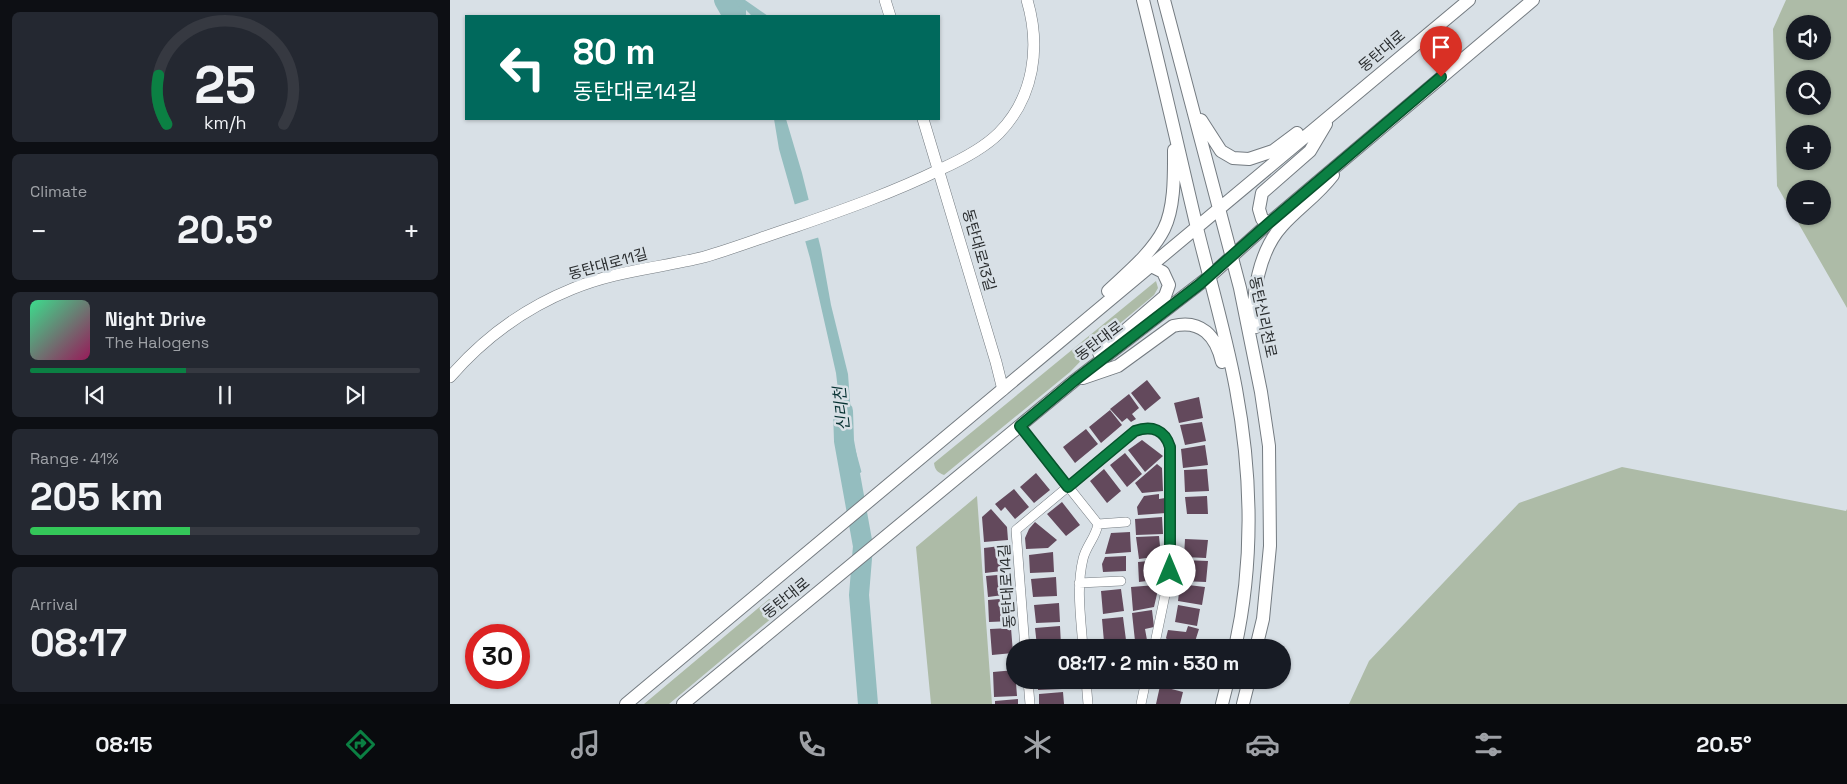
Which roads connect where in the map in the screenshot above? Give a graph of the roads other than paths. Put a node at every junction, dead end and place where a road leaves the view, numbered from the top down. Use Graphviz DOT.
graph roads {
  1 [pos="885,0"];
  2 [pos="1027,0"];
  3 [pos="1143,0"];
  4 [pos="1164,0"];
  5 [pos="1469,0"];
  6 [pos="1533,0"];
  7 [pos="890,15"];
  8 [pos="1192,102"];
  9 [pos="1330,115"];
  10 [pos="923,120"];
  11 [pos="1175,127"];
  12 [pos="1350,154"];
  13 [pos="940,170"];
  14 [pos="1219,209"];
  15 [pos="1269,223"];
  16 [pos="1197,227"];
  17 [pos="1232,255"];
  18 [pos="1151,266"];
  19 [pos="1210,276"];
  20 [pos="1056,345"];
  21 [pos="450,377"];
  22 [pos="1074,381"];
  23 [pos="1002,390"];
  24 [pos="1262,392"];
  25 [pos="1020,426"];
  26 [pos="1245,455"];
  27 [pos="1068,487"];
  28 [pos="1126,522"];
  29 [pos="1098,524"];
  30 [pos="1121,580"];
  31 [pos="1079,583"];
  32 [pos="1025,639"];
  33 [pos="1082,639"];
  34 [pos="1156,639"];
  35 [pos="1237,639"];
  36 [pos="1258,639"];
  37 [pos="1029,689"];
  38 [pos="1087,689"];
  39 [pos="1144,689"];
  40 [pos="1226,689"];
  41 [pos="1247,689"];
  42 [pos="626,704"];
  43 [pos="683,704"];
  44 [pos="1030,704"];
  45 [pos="1088,704"];
  46 [pos="1141,704"];
  47 [pos="1222,704"];
  48 [pos="1243,704"];
  1 -- 7 [label="street"];
  2 -- 13 [label="street"];
  3 -- 11 [label="main road"];
  4 -- 8 [label="main road, 동탄신리천로"];
  5 -- 9 [label="main road, 동탄대로"];
  6 -- 12 [label="main road, 동탄대로"];
  8 -- 9 [label="main road"];
  8 -- 14 [label="main road, 동탄신리천로"];
  9 -- 14 [label="main road, 동탄대로"];
  9 -- 15 [label="main road"];
  10 -- 13 [label="street, 동탄대로13길"];
  11 -- 16 [label="main road"];
  11 -- 20 [label="main road"];
  12 -- 15 [label="main road, 동탄대로"];
  12 -- 24 [label="main road"];
  13 -- 21 [label="street, 동탄대로11길"];
  13 -- 23 [label="street, 동탄대로13길"];
  14 -- 16 [label="main road, 동탄대로"];
  14 -- 17 [label="main road, 동탄신리천로"];
  15 -- 17 [label="main road, 동탄대로"];
  16 -- 18 [label="main road, 동탄대로"];
  16 -- 19 [label="main road"];
  17 -- 19 [label="main road, 동탄대로"];
  17 -- 24 [label="main road, 동탄신리천로"];
  18 -- 20 [label="main road, 동탄대로"];
  18 -- 22 [label="main road"];
  19 -- 22 [label="main road, 동탄대로"];
  19 -- 26 [label="main road"];
  20 -- 23 [label="main road, 동탄대로"];
  22 -- 25 [label="main road, 동탄대로"];
  22 -- 26 [label="main road"];
  23 -- 42 [label="main road, 동탄대로"];
  24 -- 36 [label="main road, 동탄신리천로"];
  25 -- 27 [label="street"];
  25 -- 43 [label="main road, 동탄대로"];
  26 -- 35 [label="main road"];
  27 -- 29 [label="street"];
  27 -- 32 [label="street, 동탄대로14길"];
  27 -- 34 [label="street, 동탄대로14길"];
  28 -- 29 [label="street"];
  29 -- 31 [label="street"];
  30 -- 31 [label="street"];
  31 -- 33 [label="street"];
  37 -- 44 [label="street"];
  38 -- 45 [label="street"];
  39 -- 46 [label="street"];
  40 -- 47 [label="main road"];
  41 -- 48 [label="main road"];
}
